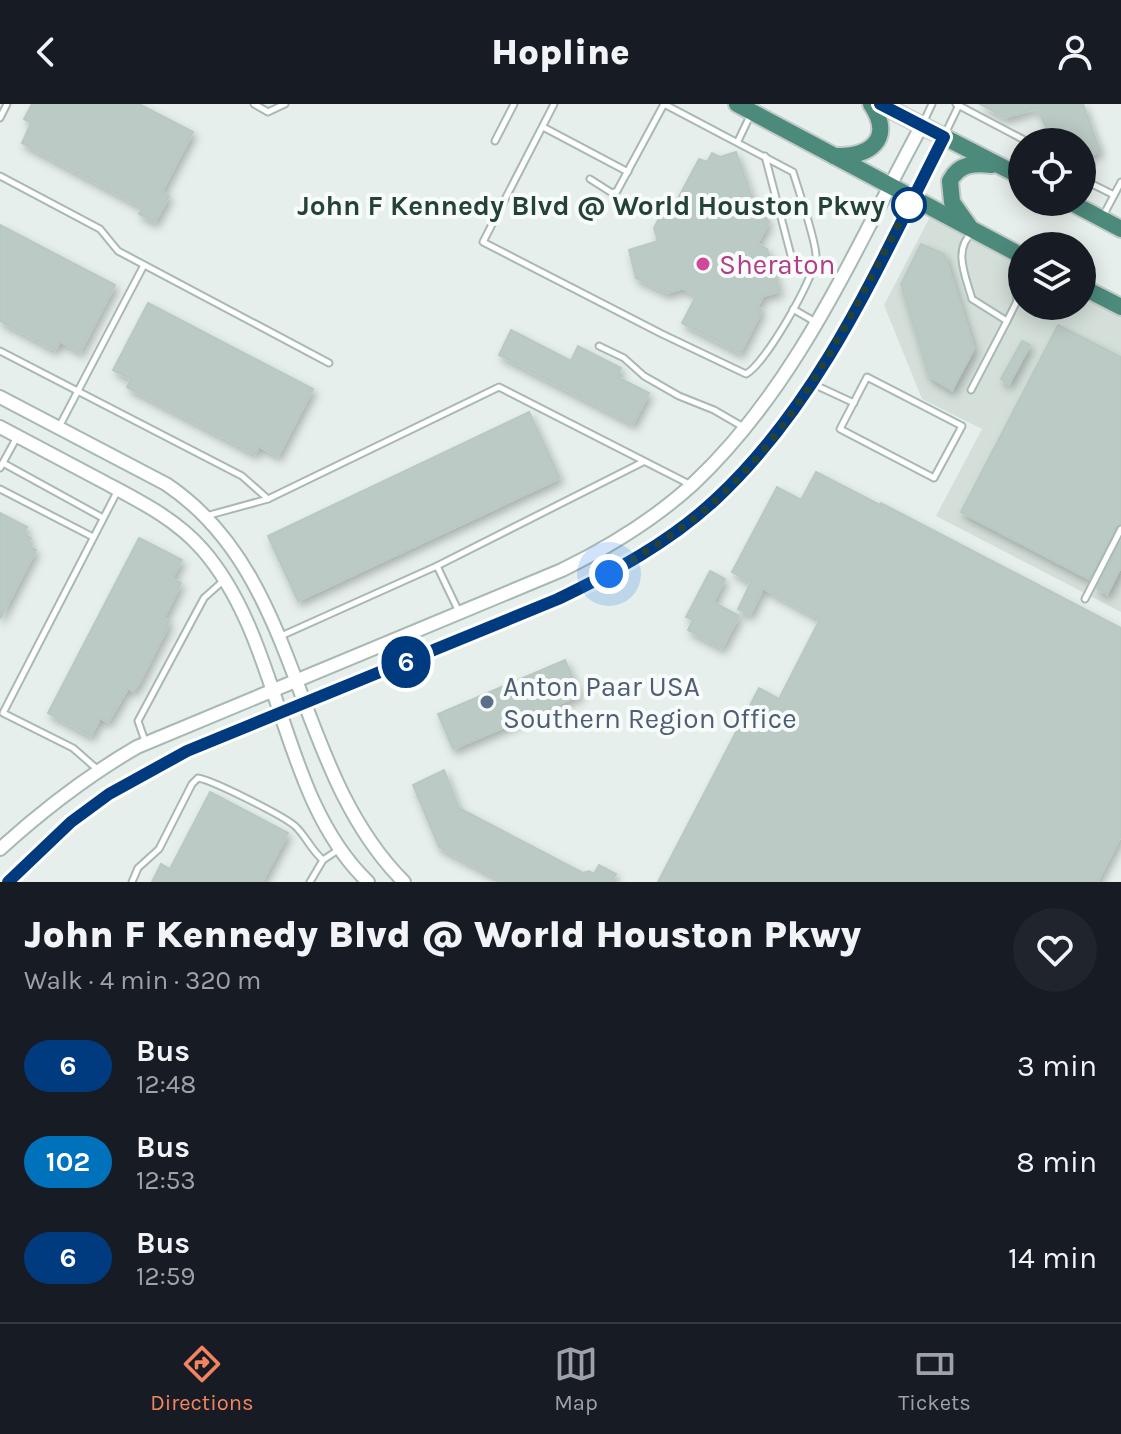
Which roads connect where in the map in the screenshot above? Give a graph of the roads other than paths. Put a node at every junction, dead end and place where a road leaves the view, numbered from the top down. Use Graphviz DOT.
graph roads {
  1 [pos="7,104"];
  2 [pos="254,104"];
  3 [pos="285,104"];
  4 [pos="514,104"];
  5 [pos="554,104"];
  6 [pos="664,104"];
  7 [pos="871,104"];
  8 [pos="880,104"];
  9 [pos="932,104"];
  10 [pos="958,105"];
  11 [pos="744,108"];
  12 [pos="0,118"];
  13 [pos="922,125"];
  14 [pos="543,127"];
  15 [pos="1008,131"];
  16 [pos="944,137"];
  17 [pos="495,141"];
  18 [pos="738,141"];
  19 [pos="764,155"];
  20 [pos="832,156"];
  21 [pos="1002,167"];
  22 [pos="1008,170"];
  23 [pos="628,172"];
  24 [pos="0,176"];
  25 [pos="590,179"];
  26 [pos="1121,182"];
  27 [pos="889,186"];
  28 [pos="1096,186"];
  29 [pos="1114,195"];
  30 [pos="912,199"];
  31 [pos="1096,216"];
  32 [pos="1102,219"];
  33 [pos="1121,229"];
  34 [pos="974,231"];
  35 [pos="1008,249"];
  36 [pos="144,265"];
  37 [pos="811,273"];
  38 [pos="1096,294"];
  39 [pos="1121,307"];
  40 [pos="793,309"];
  41 [pos="1007,321"];
  42 [pos="818,323"];
  43 [pos="599,346"];
  44 [pos="0,351"];
  45 [pos="329,363"];
  46 [pos="790,369"];
  47 [pos="813,384"];
  48 [pos="971,390"];
  49 [pos="78,392"];
  50 [pos="0,397"];
  51 [pos="854,403"];
  52 [pos="29,412"];
  53 [pos="0,427"];
  54 [pos="59,428"];
  55 [pos="745,428"];
  56 [pos="17,436"];
  57 [pos="644,461"];
  58 [pos="1,466"];
  59 [pos="691,485"];
  60 [pos="0,489"];
  61 [pos="118,490"];
  62 [pos="268,499"];
  63 [pos="206,516"];
  64 [pos="103,518"];
  65 [pos="645,521"];
  66 [pos="1121,529"];
  67 [pos="183,531"];
  68 [pos="93,537"];
  69 [pos="659,544"];
  70 [pos="437,566"];
  71 [pos="224,581"];
  72 [pos="1085,599"];
  73 [pos="459,612"];
  74 [pos="279,637"];
  75 [pos="465,638"];
  76 [pos="296,679"];
  77 [pos="272,689"];
  78 [pos="306,702"];
  79 [pos="280,713"];
  80 [pos="146,743"];
  81 [pos="98,770"];
  82 [pos="109,794"];
  83 [pos="0,849"];
  84 [pos="339,849"];
  85 [pos="380,858"];
  86 [pos="323,860"];
  87 [pos="364,878"];
  88 [pos="8,882"];
  89 [pos="132,882"];
  90 [pos="310,882"];
  91 [pos="404,882"];
  1 -- 12 [label="lane"];
  2 -- 3 [label="lane"];
  4 -- 17 [label="lane"];
  5 -- 14 [label="lane"];
  6 -- 18 [label="lane"];
  6 -- 23 [label="lane"];
  7 -- 20 [label="highway"];
  8 -- 13 [label="highway"];
  9 -- 13 [label="lane"];
  10 -- 15 [label="lane"];
  10 -- 16 [label="lane"];
  11 -- 18 [label="lane"];
  11 -- 20 [label="highway"];
  13 -- 16 [label="highway"];
  13 -- 27 [label="street"];
  14 -- 23 [label="lane"];
  14 -- 40 [label="lane"];
  16 -- 21 [label="highway"];
  16 -- 30 [label="street"];
  18 -- 19 [label="lane"];
  19 -- 37 [label="lane"];
  19 -- 37 [label="lane"];
  20 -- 27 [label="highway"];
  21 -- 22 [label="highway"];
  21 -- 34 [label="highway"];
  23 -- 25 [label="lane"];
  24 -- 36 [label="lane"];
  26 -- 29 [label="lane"];
  27 -- 30 [label="highway"];
  27 -- 42 [label="street"];
  28 -- 29 [label="lane"];
  29 -- 32 [label="lane"];
  30 -- 34 [label="highway"];
  30 -- 47 [label="street"];
  31 -- 32 [label="highway"];
  32 -- 33 [label="highway"];
  34 -- 35 [label="highway"];
  34 -- 41 [label="lane"];
  36 -- 45 [label="lane"];
  36 -- 49 [label="lane"];
  37 -- 40 [label="lane"];
  38 -- 39 [label="highway"];
  40 -- 42 [label="lane"];
  41 -- 48 [label="lane"];
  42 -- 46 [label="street"];
  43 -- 55 [label="lane"];
  44 -- 49 [label="lane"];
  46 -- 47 [label="street"];
  46 -- 55 [label="street"];
  47 -- 51 [label="lane"];
  47 -- 69 [label="street"];
  49 -- 54 [label="lane"];
  49 -- 62 [label="lane"];
  50 -- 52 [label="street"];
  51 -- 51 [label="lane"];
  52 -- 54 [label="street"];
  52 -- 56 [label="street"];
  53 -- 56 [label="street"];
  54 -- 63 [label="street"];
  55 -- 59 [label="street"];
  56 -- 58 [label="lane"];
  56 -- 61 [label="street"];
  57 -- 59 [label="lane"];
  57 -- 62 [label="lane"];
  57 -- 70 [label="lane"];
  58 -- 64 [label="lane"];
  59 -- 65 [label="street"];
  60 -- 68 [label="lane"];
  61 -- 64 [label="lane"];
  61 -- 67 [label="street"];
  62 -- 63 [label="lane"];
  63 -- 67 [label="street"];
  63 -- 74 [label="street"];
  64 -- 68 [label="lane"];
  65 -- 69 [label="street"];
  65 -- 73 [label="street"];
  66 -- 72 [label="lane"];
  67 -- 71 [label="street"];
  68 -- 81 [label="lane"];
  69 -- 75 [label="street"];
  70 -- 73 [label="lane"];
  70 -- 74 [label="lane"];
  71 -- 77 [label="street"];
  71 -- 80 [label="lane"];
  73 -- 75 [label="street"];
  73 -- 76 [label="street"];
  74 -- 76 [label="street"];
  75 -- 78 [label="street"];
  76 -- 77 [label="street"];
  76 -- 78 [label="street"];
  77 -- 79 [label="street"];
  77 -- 80 [label="street"];
  78 -- 79 [label="street"];
  78 -- 85 [label="street"];
  79 -- 82 [label="street"];
  79 -- 84 [label="street"];
  80 -- 81 [label="street"];
  81 -- 82 [label="street"];
  81 -- 83 [label="street"];
  82 -- 88 [label="street"];
  84 -- 86 [label="lane"];
  84 -- 87 [label="street"];
  85 -- 87 [label="street"];
  85 -- 91 [label="street"];
  86 -- 89 [label="lane"];
  86 -- 90 [label="lane"];
}
